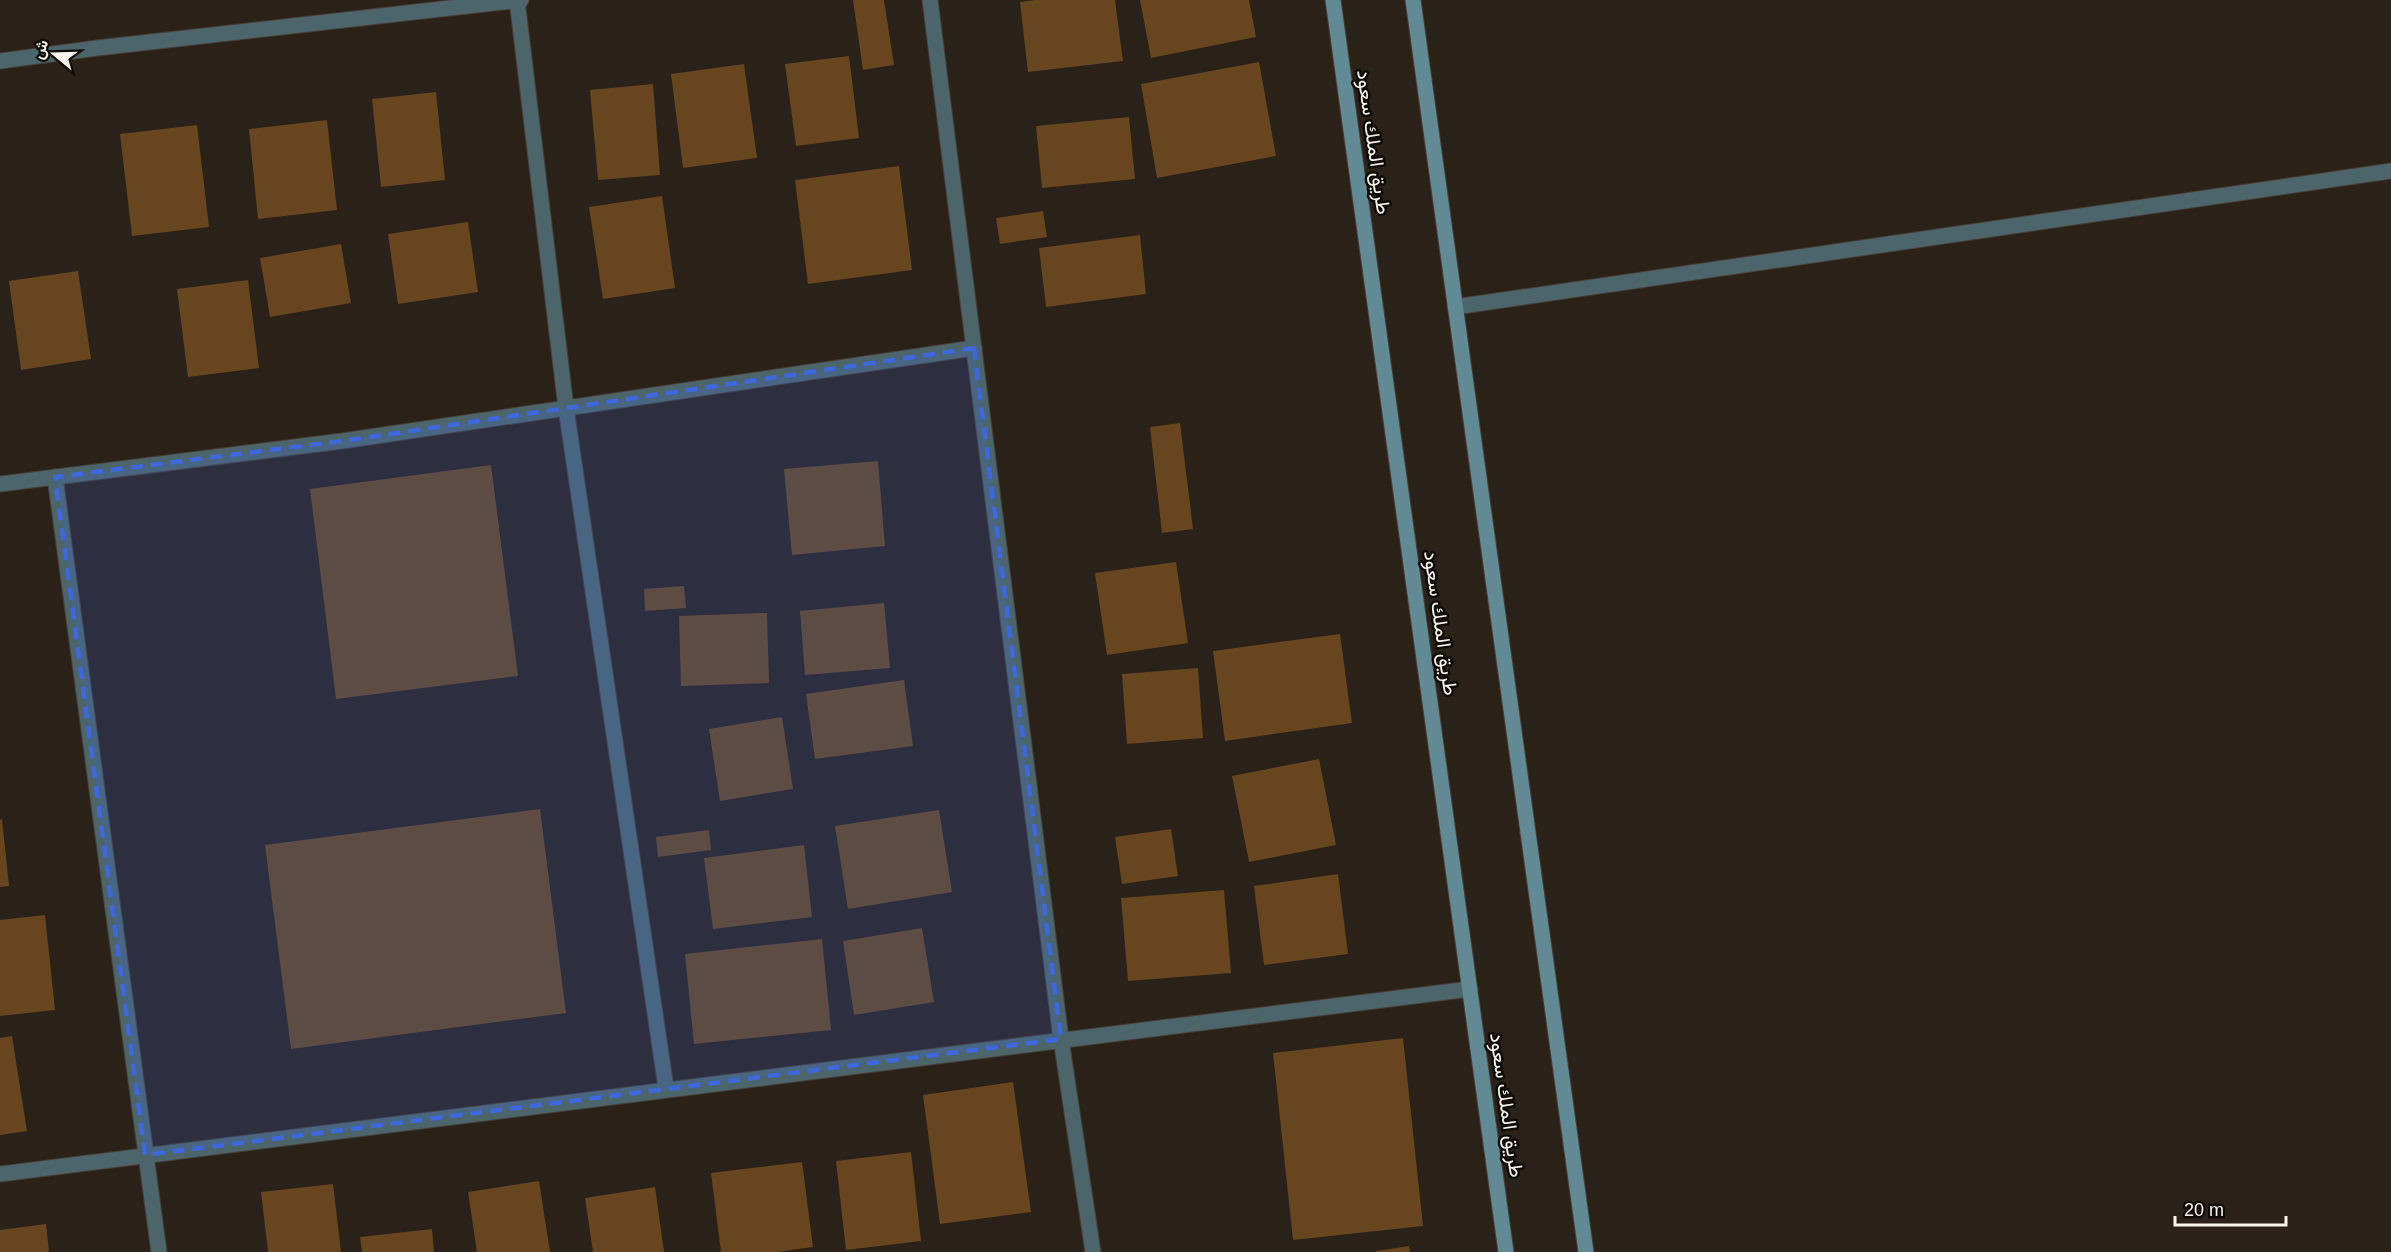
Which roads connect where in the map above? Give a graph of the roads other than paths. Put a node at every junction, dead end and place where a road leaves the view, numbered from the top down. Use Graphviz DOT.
graph roads {
  1 [pos="519,0"];
  2 [pos="930,0"];
  3 [pos="1333,0"];
  4 [pos="1413,0"];
  5 [pos="0,61"];
  6 [pos="2391,171"];
  7 [pos="1455,307"];
  8 [pos="974,348"];
  9 [pos="566,408"];
  10 [pos="55,477"];
  11 [pos="0,484"];
  12 [pos="1470,989"];
  13 [pos="1061,1039"];
  14 [pos="666,1088"];
  15 [pos="145,1155"];
  16 [pos="0,1174"];
  17 [pos="159,1252"];
  18 [pos="1093,1252"];
  19 [pos="1506,1252"];
  20 [pos="1586,1252"];
  1 -- 5 [label="street"];
  1 -- 9 [label="street"];
  2 -- 8 [label="street"];
  3 -- 12 [label="main road, طريق الملك سعود"];
  4 -- 7 [label="main road"];
  6 -- 7 [label="street"];
  7 -- 20 [label="main road"];
  8 -- 9 [label="street"];
  8 -- 13 [label="street"];
  9 -- 10 [label="street"];
  9 -- 14 [label="street"];
  10 -- 11 [label="street"];
  10 -- 15 [label="street"];
  12 -- 13 [label="street"];
  12 -- 19 [label="main road, طريق الملك سعود"];
  13 -- 14 [label="street"];
  13 -- 18 [label="street"];
  14 -- 15 [label="street"];
  15 -- 16 [label="street"];
  15 -- 17 [label="street"];
}
